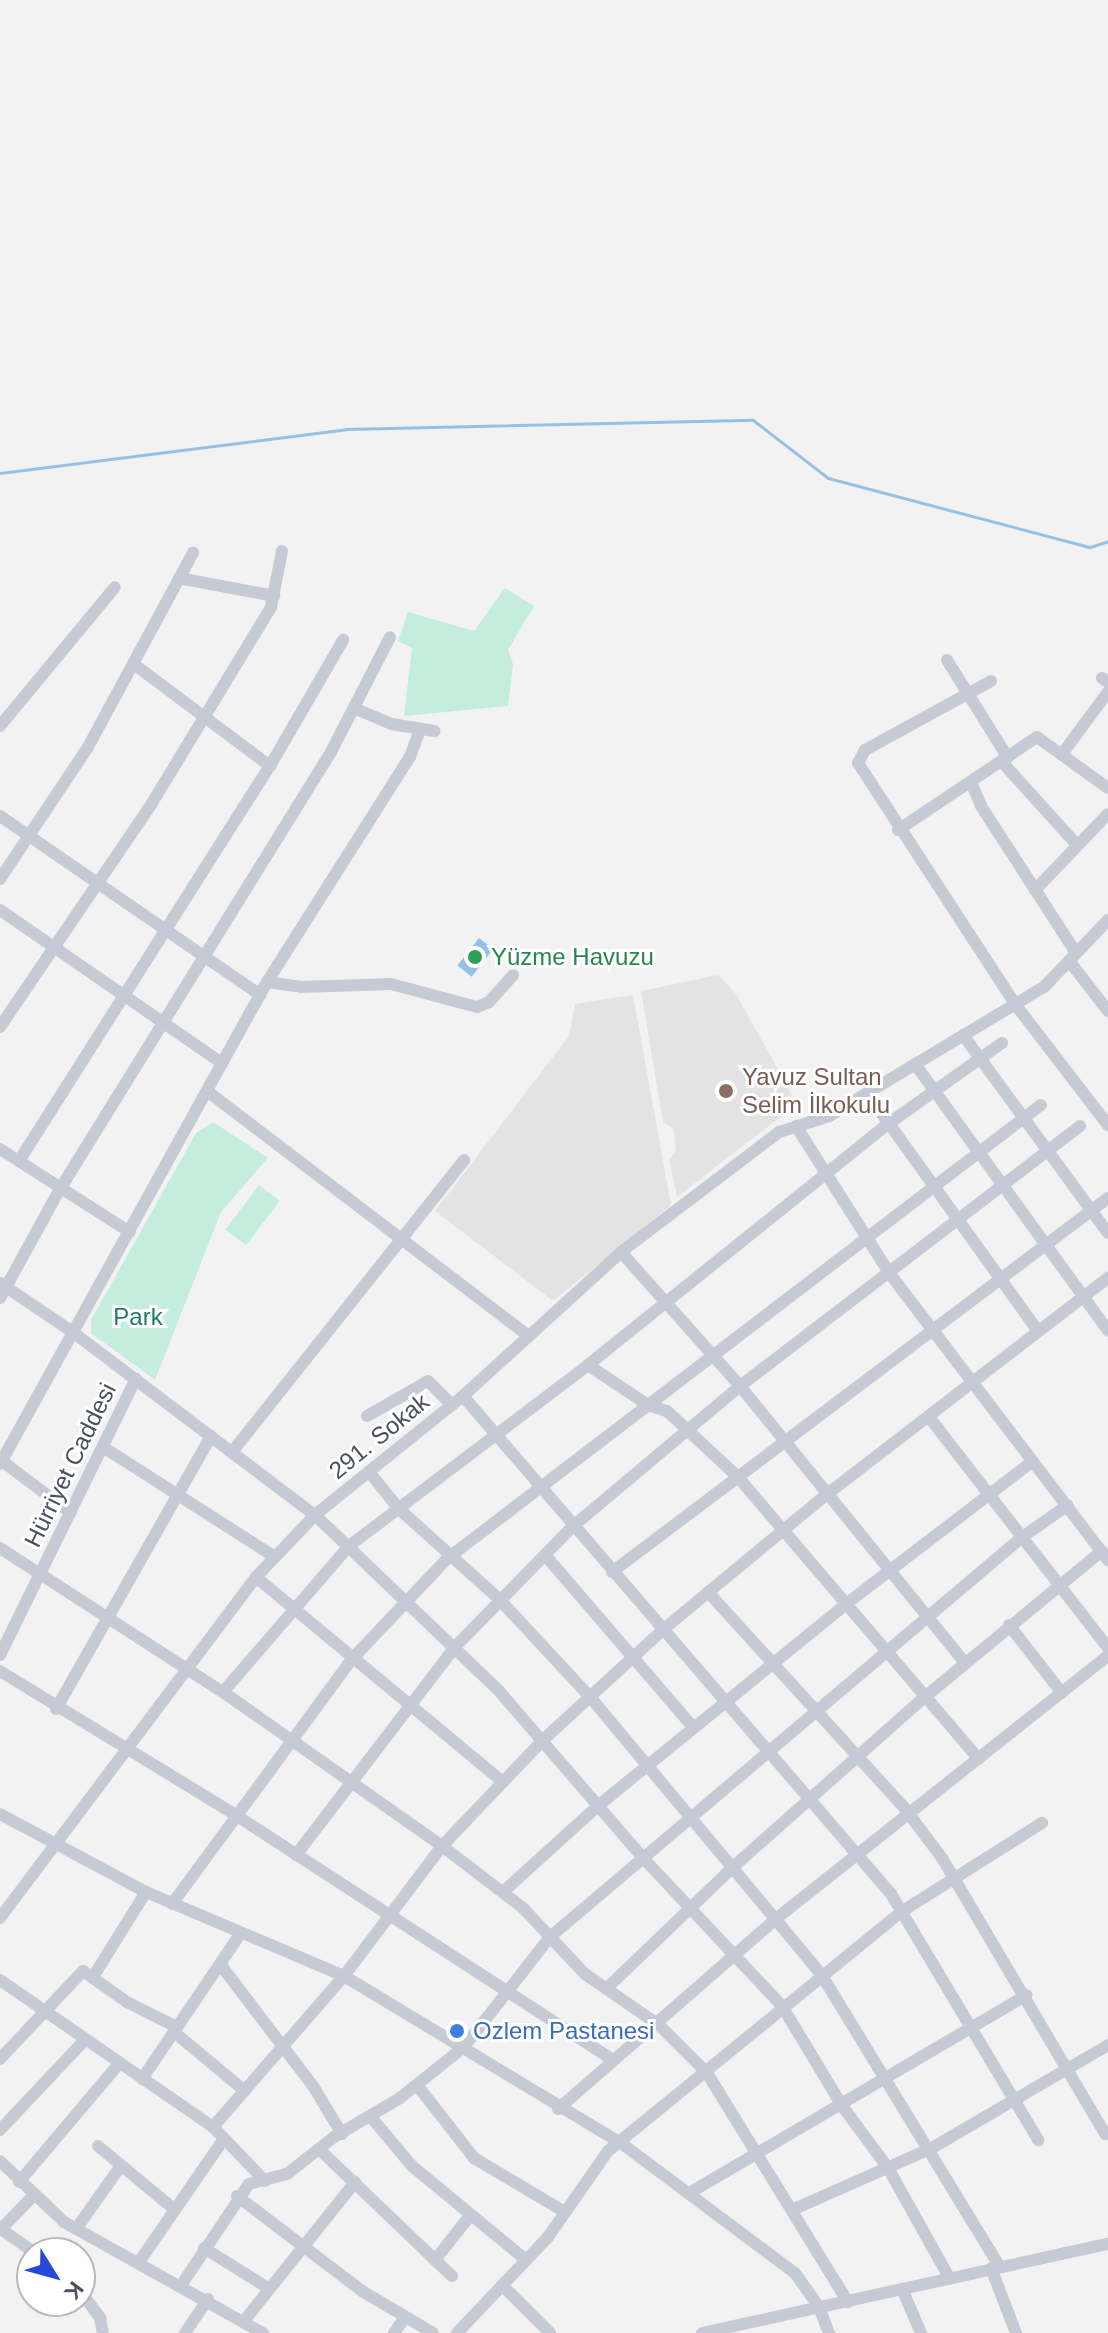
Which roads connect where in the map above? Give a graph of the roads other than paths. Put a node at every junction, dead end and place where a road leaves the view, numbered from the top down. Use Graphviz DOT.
graph roads {
  1 [pos="282,551"];
  2 [pos="193,553"];
  3 [pos="179,578"];
  4 [pos="115,587"];
  5 [pos="274,596"];
  6 [pos="390,637"];
  7 [pos="343,640"];
  8 [pos="947,660"];
  9 [pos="135,665"];
  10 [pos="991,681"];
  11 [pos="1108,692"];
  12 [pos="969,693"];
  13 [pos="356,709"];
  14 [pos="203,720"];
  15 [pos="0,726"];
  16 [pos="1062,754"];
  17 [pos="1005,760"];
  18 [pos="270,766"];
  19 [pos="971,782"];
  20 [pos="1108,788"];
  21 [pos="1108,814"];
  22 [pos="0,816"];
  23 [pos="898,830"];
  24 [pos="27,838"];
  25 [pos="1077,845"];
  26 [pos="0,879"];
  27 [pos="98,882"];
  28 [pos="1035,890"];
  29 [pos="0,910"];
  30 [pos="1108,920"];
  31 [pos="168,929"];
  32 [pos="55,947"];
  33 [pos="203,958"];
  34 [pos="1073,958"];
  35 [pos="513,975"];
  36 [pos="267,982"];
  37 [pos="260,995"];
  38 [pos="124,997"];
  39 [pos="1015,1004"];
  40 [pos="1108,1011"];
  41 [pos="163,1022"];
  42 [pos="0,1027"];
  43 [pos="963,1035"];
  44 [pos="1002,1043"];
  45 [pos="980,1059"];
  46 [pos="222,1063"];
  47 [pos="915,1064"];
  48 [pos="207,1091"];
  49 [pos="934,1092"];
  50 [pos="867,1093"];
  51 [pos="1041,1105"];
  52 [pos="1103,1107"];
  53 [pos="1023,1118"];
  54 [pos="888,1124"];
  55 [pos="1108,1125"];
  56 [pos="796,1126"];
  57 [pos="1080,1126"];
  58 [pos="0,1150"];
  59 [pos="1047,1151"];
  60 [pos="980,1152"];
  61 [pos="464,1160"];
  62 [pos="19,1161"];
  63 [pos="824,1176"];
  64 [pos="1004,1185"];
  65 [pos="60,1189"];
  66 [pos="932,1189"];
  67 [pos="1108,1198"];
  68 [pos="1090,1210"];
  69 [pos="956,1222"];
  70 [pos="130,1232"];
  71 [pos="1108,1233"];
  72 [pos="867,1238"];
  73 [pos="401,1240"];
  74 [pos="1045,1243"];
  75 [pos="621,1252"];
  76 [pos="890,1274"];
  77 [pos="998,1278"];
  78 [pos="1108,1278"];
  79 [pos="2,1289"];
  80 [pos="1084,1295"];
  81 [pos="663,1302"];
  82 [pos="929,1329"];
  83 [pos="1038,1331"];
  84 [pos="1108,1331"];
  85 [pos="74,1333"];
  86 [pos="527,1335"];
  87 [pos="712,1357"];
  88 [pos="588,1365"];
  89 [pos="136,1379"];
  90 [pos="971,1382"];
  91 [pos="740,1386"];
  92 [pos="463,1396"];
  93 [pos="452,1405"];
  94 [pos="648,1405"];
  95 [pos="367,1416"];
  96 [pos="929,1417"];
  97 [pos="688,1430"];
  98 [pos="495,1435"];
  99 [pos="211,1436"];
  100 [pos="783,1440"];
  101 [pos="103,1447"];
  102 [pos="232,1452"];
  103 [pos="1033,1461"];
  104 [pos="1,1463"];
  105 [pos="370,1473"];
  106 [pos="737,1476"];
  107 [pos="537,1485"];
  108 [pos="176,1494"];
  109 [pos="987,1494"];
  110 [pos="826,1495"];
  111 [pos="1068,1505"];
  112 [pos="398,1508"];
  113 [pos="71,1513"];
  114 [pos="315,1515"];
  115 [pos="572,1527"];
  116 [pos="784,1530"];
  117 [pos="1021,1538"];
  118 [pos="349,1546"];
  119 [pos="0,1548"];
  120 [pos="545,1555"];
  121 [pos="1105,1556"];
  122 [pos="275,1557"];
  123 [pos="448,1558"];
  124 [pos="890,1569"];
  125 [pos="612,1572"];
  126 [pos="39,1577"];
  127 [pos="256,1577"];
  128 [pos="1057,1584"];
  129 [pos="708,1592"];
  130 [pos="499,1599"];
  131 [pos="405,1600"];
  132 [pos="846,1604"];
  133 [pos="292,1607"];
  134 [pos="929,1615"];
  135 [pos="109,1618"];
  136 [pos="1009,1625"];
  137 [pos="665,1628"];
  138 [pos="455,1647"];
  139 [pos="1108,1648"];
  140 [pos="887,1650"];
  141 [pos="0,1655"];
  142 [pos="1108,1656"];
  143 [pos="632,1658"];
  144 [pos="352,1659"];
  145 [pos="776,1663"];
  146 [pos="965,1663"];
  147 [pos="187,1670"];
  148 [pos="0,1671"];
  149 [pos="223,1692"];
  150 [pos="1062,1693"];
  151 [pos="926,1696"];
  152 [pos="591,1698"];
  153 [pos="728,1702"];
  154 [pos="409,1704"];
  155 [pos="56,1709"];
  156 [pos="819,1713"];
  157 [pos="694,1728"];
  158 [pos="294,1740"];
  159 [pos="543,1740"];
  160 [pos="124,1748"];
  161 [pos="772,1752"];
  162 [pos="859,1756"];
  163 [pos="979,1759"];
  164 [pos="647,1765"];
  165 [pos="350,1780"];
  166 [pos="503,1782"];
  167 [pos="811,1801"];
  168 [pos="599,1805"];
  169 [pos="908,1813"];
  170 [pos="0,1814"];
  171 [pos="234,1814"];
  172 [pos="690,1819"];
  173 [pos="1042,1823"];
  174 [pos="53,1844"];
  175 [pos="442,1846"];
  176 [pos="296,1855"];
  177 [pos="858,1859"];
  178 [pos="645,1860"];
  179 [pos="732,1868"];
  180 [pos="953,1877"];
  181 [pos="146,1892"];
  182 [pos="503,1892"];
  183 [pos="172,1904"];
  184 [pos="690,1907"];
  185 [pos="901,1912"];
  186 [pos="386,1917"];
  187 [pos="0,1918"];
  188 [pos="777,1918"];
  189 [pos="240,1934"];
  190 [pos="550,1937"];
  191 [pos="736,1956"];
  192 [pos="220,1964"];
  193 [pos="821,1974"];
  194 [pos="344,1976"];
  195 [pos="93,1977"];
  196 [pos="0,1980"];
  197 [pos="607,1988"];
  198 [pos="509,1994"];
  199 [pos="1027,1995"];
  200 [pos="782,2006"];
  201 [pos="43,2012"];
  202 [pos="659,2025"];
  203 [pos="176,2030"];
  204 [pos="969,2031"];
  205 [pos="84,2041"];
  206 [pos="1108,2045"];
  207 [pos="285,2046"];
  208 [pos="464,2047"];
  209 [pos="0,2059"];
  210 [pos="611,2059"];
  211 [pos="118,2065"];
  212 [pos="1069,2069"];
  213 [pos="707,2073"];
  214 [pos="142,2079"];
  215 [pos="889,2080"];
  216 [pos="417,2085"];
  217 [pos="245,2091"];
  218 [pos="1013,2100"];
  219 [pos="843,2107"];
  220 [pos="558,2109"];
  221 [pos="371,2117"];
  222 [pos="213,2127"];
  223 [pos="0,2130"];
  224 [pos="342,2134"];
  225 [pos="1105,2134"];
  226 [pos="224,2139"];
  227 [pos="1038,2140"];
  228 [pos="621,2143"];
  229 [pos="98,2146"];
  230 [pos="932,2148"];
  231 [pos="319,2149"];
  232 [pos="759,2153"];
  233 [pos="0,2161"];
  234 [pos="120,2167"];
  235 [pos="888,2168"];
  236 [pos="265,2181"];
  237 [pos="19,2182"];
  238 [pos="355,2182"];
  239 [pos="691,2192"];
  240 [pos="33,2196"];
  241 [pos="237,2196"];
  242 [pos="175,2210"];
  243 [pos="792,2210"];
  244 [pos="565,2212"];
  245 [pos="469,2217"];
  246 [pos="1,2229"];
  247 [pos="76,2229"];
  248 [pos="1108,2244"];
  249 [pos="301,2247"];
  250 [pos="204,2248"];
  251 [pos="435,2260"];
  252 [pos="526,2260"];
  253 [pos="139,2262"];
  254 [pos="995,2267"];
  255 [pos="452,2276"];
  256 [pos="950,2279"];
  257 [pos="182,2284"];
  258 [pos="502,2285"];
  259 [pos="268,2288"];
  260 [pos="902,2289"];
  261 [pos="208,2299"];
  262 [pos="848,2302"];
  263 [pos="819,2307"];
  264 [pos="96,2313"];
  265 [pos="405,2317"];
  266 [pos="770,2318"];
  267 [pos="244,2321"];
  268 [pos="103,2333"];
  269 [pos="185,2333"];
  270 [pos="263,2333"];
  271 [pos="394,2333"];
  272 [pos="433,2333"];
  273 [pos="457,2333"];
  274 [pos="550,2333"];
  275 [pos="702,2333"];
  276 [pos="775,2333"];
  277 [pos="829,2333"];
  278 [pos="921,2333"];
  279 [pos="1016,2333"];
  1 -- 5 [label="street"];
  2 -- 3 [label="street"];
  3 -- 5 [label="street"];
  3 -- 9 [label="street"];
  4 -- 15 [label="street"];
  5 -- 14 [label="street"];
  6 -- 13 [label="street"];
  7 -- 18 [label="street"];
  8 -- 12 [label="street"];
  9 -- 14 [label="street"];
  9 -- 24 [label="street"];
  10 -- 12 [label="street"];
  11 -- 16 [label="street"];
  12 -- 17 [label="street"];
  12 -- 23 [label="street"];
  13 -- 33 [label="street"];
  13 -- 36 [label="street"];
  14 -- 18 [label="street"];
  14 -- 27 [label="street"];
  16 -- 17 [label="street"];
  16 -- 20 [label="street"];
  17 -- 19 [label="street"];
  17 -- 25 [label="street"];
  18 -- 31 [label="street"];
  19 -- 23 [label="street"];
  19 -- 28 [label="street"];
  21 -- 25 [label="street"];
  22 -- 24 [label="street"];
  23 -- 39 [label="street"];
  24 -- 26 [label="street"];
  24 -- 27 [label="street"];
  25 -- 28 [label="street"];
  27 -- 31 [label="street"];
  27 -- 32 [label="street"];
  28 -- 34 [label="street"];
  29 -- 32 [label="street"];
  30 -- 34 [label="street, 291. Sokak"];
  31 -- 33 [label="street"];
  31 -- 38 [label="street"];
  32 -- 38 [label="street"];
  32 -- 42 [label="street"];
  33 -- 37 [label="street"];
  33 -- 41 [label="street"];
  34 -- 39 [label="street, 291. Sokak"];
  34 -- 40 [label="street"];
  35 -- 36 [label="street"];
  36 -- 37 [label="street"];
  37 -- 46 [label="street"];
  38 -- 41 [label="street"];
  38 -- 62 [label="street"];
  39 -- 43 [label="street, 291. Sokak"];
  39 -- 52 [label="street"];
  41 -- 46 [label="street"];
  41 -- 65 [label="street"];
  43 -- 45 [label="street"];
  43 -- 47 [label="street, 291. Sokak"];
  44 -- 45 [label="street"];
  45 -- 49 [label="street"];
  45 -- 53 [label="street"];
  46 -- 48 [label="street"];
  47 -- 49 [label="street"];
  47 -- 50 [label="street, 291. Sokak"];
  48 -- 70 [label="street"];
  48 -- 73 [label="street"];
  49 -- 54 [label="street"];
  49 -- 60 [label="street"];
  50 -- 54 [label="street"];
  50 -- 56 [label="street, 291. Sokak"];
  51 -- 53 [label="street"];
  52 -- 55 [label="street"];
  53 -- 59 [label="street"];
  53 -- 60 [label="street"];
  54 -- 63 [label="street"];
  54 -- 66 [label="street"];
  56 -- 63 [label="street"];
  56 -- 75 [label="street, 291. Sokak"];
  57 -- 59 [label="street"];
  58 -- 62 [label="street"];
  59 -- 64 [label="street"];
  59 -- 68 [label="street"];
  60 -- 64 [label="street"];
  60 -- 66 [label="street"];
  61 -- 73 [label="street"];
  62 -- 65 [label="street"];
  63 -- 72 [label="street"];
  63 -- 81 [label="street"];
  64 -- 69 [label="street"];
  64 -- 74 [label="street"];
  65 -- 70 [label="street"];
  65 -- 79 [label="street"];
  66 -- 69 [label="street"];
  66 -- 72 [label="street"];
  67 -- 68 [label="street"];
  68 -- 71 [label="street"];
  68 -- 74 [label="street"];
  69 -- 76 [label="street"];
  69 -- 77 [label="street"];
  70 -- 85 [label="street"];
  72 -- 76 [label="street"];
  72 -- 87 [label="street"];
  73 -- 86 [label="street"];
  73 -- 102 [label="street"];
  74 -- 77 [label="street"];
  74 -- 80 [label="street"];
  75 -- 81 [label="street"];
  75 -- 86 [label="street, 291. Sokak"];
  76 -- 82 [label="street"];
  76 -- 91 [label="street"];
  77 -- 82 [label="street"];
  77 -- 83 [label="street"];
  78 -- 80 [label="street"];
  79 -- 85 [label="street"];
  80 -- 83 [label="street"];
  80 -- 84 [label="street"];
  81 -- 87 [label="street"];
  81 -- 88 [label="street"];
  82 -- 90 [label="street"];
  82 -- 100 [label="street"];
  83 -- 90 [label="street"];
  85 -- 89 [label="street"];
  85 -- 104 [label="street"];
  86 -- 92 [label="street, 291. Sokak"];
  87 -- 91 [label="street"];
  87 -- 94 [label="street"];
  88 -- 94 [label="street"];
  88 -- 98 [label="street"];
  89 -- 99 [label="street"];
  89 -- 101 [label="street, Hürriyet Caddesi"];
  90 -- 96 [label="street"];
  90 -- 103 [label="street"];
  91 -- 97 [label="street"];
  91 -- 100 [label="street"];
  92 -- 93 [label="street, 291. Sokak"];
  92 -- 98 [label="street"];
  93 -- 95 [label="street"];
  93 -- 105 [label="street, 291. Sokak"];
  94 -- 97 [label="street"];
  94 -- 107 [label="street"];
  96 -- 109 [label="street"];
  96 -- 110 [label="street"];
  97 -- 106 [label="street"];
  97 -- 115 [label="street"];
  98 -- 107 [label="street"];
  98 -- 112 [label="street"];
  99 -- 102 [label="street"];
  99 -- 108 [label="street"];
  100 -- 106 [label="street"];
  100 -- 110 [label="street"];
  101 -- 108 [label="street"];
  101 -- 113 [label="street, Hürriyet Caddesi"];
  102 -- 114 [label="street"];
  103 -- 109 [label="street"];
  103 -- 111 [label="street"];
  104 -- 113 [label="street"];
  105 -- 112 [label="street"];
  105 -- 114 [label="street, 291. Sokak"];
  106 -- 116 [label="street"];
  106 -- 125 [label="street"];
  107 -- 115 [label="street"];
  107 -- 123 [label="street"];
  108 -- 122 [label="street"];
  108 -- 135 [label="street"];
  109 -- 117 [label="street"];
  109 -- 124 [label="street"];
  110 -- 116 [label="street"];
  110 -- 124 [label="street"];
  111 -- 117 [label="street"];
  111 -- 121 [label="street"];
  112 -- 118 [label="street"];
  112 -- 123 [label="street"];
  113 -- 126 [label="street, Hürriyet Caddesi"];
  114 -- 118 [label="street"];
  114 -- 122 [label="street, 291. Sokak"];
  115 -- 120 [label="street"];
  115 -- 125 [label="street"];
  116 -- 129 [label="street"];
  116 -- 132 [label="street"];
  117 -- 128 [label="street"];
  117 -- 134 [label="street"];
  118 -- 131 [label="street"];
  118 -- 133 [label="street"];
  119 -- 126 [label="street"];
  120 -- 130 [label="street"];
  120 -- 143 [label="street"];
  121 -- 128 [label="street"];
  122 -- 127 [label="street, 291. Sokak"];
  123 -- 130 [label="street"];
  123 -- 131 [label="street"];
  124 -- 132 [label="street"];
  124 -- 134 [label="street"];
  125 -- 137 [label="street"];
  126 -- 135 [label="street"];
  126 -- 141 [label="street, Hürriyet Caddesi"];
  127 -- 133 [label="street"];
  127 -- 147 [label="street, 291. Sokak"];
  128 -- 136 [label="street"];
  128 -- 139 [label="street"];
  129 -- 137 [label="street"];
  129 -- 145 [label="street"];
  130 -- 138 [label="street"];
  130 -- 152 [label="street"];
  131 -- 138 [label="street"];
  131 -- 144 [label="street"];
  132 -- 140 [label="street"];
  132 -- 145 [label="street"];
  133 -- 144 [label="street"];
  133 -- 149 [label="street"];
  134 -- 140 [label="street"];
  134 -- 146 [label="street"];
  135 -- 147 [label="street"];
  135 -- 155 [label="street"];
  136 -- 146 [label="street"];
  136 -- 150 [label="street"];
  137 -- 143 [label="street"];
  137 -- 153 [label="street"];
  138 -- 154 [label="street"];
  138 -- 159 [label="street"];
  140 -- 151 [label="street"];
  140 -- 156 [label="street"];
  142 -- 150 [label="street"];
  143 -- 152 [label="street"];
  143 -- 157 [label="street"];
  144 -- 154 [label="street"];
  144 -- 158 [label="street"];
  145 -- 153 [label="street"];
  145 -- 156 [label="street"];
  146 -- 151 [label="street"];
  147 -- 149 [label="street"];
  147 -- 160 [label="street, 291. Sokak"];
  148 -- 155 [label="street"];
  149 -- 158 [label="street"];
  150 -- 163 [label="street"];
  151 -- 162 [label="street"];
  151 -- 163 [label="street"];
  152 -- 159 [label="street"];
  152 -- 164 [label="street"];
  153 -- 157 [label="street"];
  153 -- 161 [label="street"];
  154 -- 165 [label="street"];
  154 -- 166 [label="street"];
  155 -- 160 [label="street"];
  156 -- 161 [label="street"];
  156 -- 162 [label="street"];
  157 -- 164 [label="street"];
  158 -- 165 [label="street"];
  158 -- 171 [label="street"];
  159 -- 166 [label="street"];
  159 -- 168 [label="street"];
  160 -- 171 [label="street"];
  160 -- 174 [label="street, 291. Sokak"];
  161 -- 167 [label="street"];
  161 -- 172 [label="street"];
  162 -- 167 [label="street"];
  162 -- 169 [label="street"];
  163 -- 169 [label="street"];
  164 -- 168 [label="street"];
  164 -- 172 [label="street"];
  165 -- 175 [label="street"];
  165 -- 176 [label="street"];
  166 -- 175 [label="street"];
  167 -- 177 [label="street"];
  167 -- 179 [label="street"];
  168 -- 178 [label="street"];
  168 -- 182 [label="street"];
  169 -- 177 [label="street"];
  169 -- 180 [label="street"];
  170 -- 174 [label="street"];
  171 -- 176 [label="street"];
  171 -- 183 [label="street"];
  172 -- 178 [label="street"];
  172 -- 179 [label="street"];
  173 -- 180 [label="street"];
  174 -- 181 [label="street"];
  174 -- 187 [label="street, 291. Sokak"];
  175 -- 182 [label="street"];
  175 -- 186 [label="street"];
  176 -- 186 [label="street"];
  177 -- 185 [label="street"];
  177 -- 188 [label="street"];
  178 -- 184 [label="street"];
  178 -- 190 [label="street"];
  179 -- 184 [label="street"];
  179 -- 188 [label="street"];
  180 -- 185 [label="street"];
  180 -- 199 [label="street"];
  181 -- 183 [label="street"];
  181 -- 195 [label="street"];
  182 -- 190 [label="street"];
  183 -- 189 [label="street"];
  184 -- 191 [label="street"];
  184 -- 197 [label="street"];
  185 -- 193 [label="street"];
  185 -- 204 [label="street"];
  186 -- 194 [label="street"];
  186 -- 198 [label="street"];
  188 -- 191 [label="street"];
  188 -- 193 [label="street"];
  189 -- 192 [label="street"];
  189 -- 194 [label="street"];
  190 -- 197 [label="street"];
  190 -- 198 [label="street"];
  191 -- 200 [label="street"];
  191 -- 202 [label="street"];
  192 -- 203 [label="street"];
  192 -- 207 [label="street"];
  193 -- 200 [label="street"];
  193 -- 215 [label="street"];
  194 -- 207 [label="street"];
  194 -- 208 [label="street"];
  195 -- 201 [label="street"];
  195 -- 203 [label="street"];
  196 -- 201 [label="street"];
  197 -- 202 [label="street"];
  198 -- 208 [label="street"];
  198 -- 210 [label="street"];
  199 -- 204 [label="street"];
  199 -- 212 [label="street"];
  200 -- 213 [label="street"];
  200 -- 219 [label="street"];
  201 -- 205 [label="street"];
  201 -- 209 [label="street"];
  202 -- 210 [label="street"];
  202 -- 213 [label="street"];
  203 -- 214 [label="street"];
  203 -- 217 [label="street"];
  204 -- 215 [label="street"];
  204 -- 218 [label="street"];
  205 -- 211 [label="street"];
  205 -- 223 [label="street"];
  206 -- 212 [label="street"];
  207 -- 217 [label="street"];
  207 -- 224 [label="street"];
  208 -- 216 [label="street"];
  208 -- 220 [label="street"];
  210 -- 220 [label="street"];
  211 -- 214 [label="street"];
  211 -- 237 [label="street"];
  212 -- 218 [label="street"];
  212 -- 225 [label="street"];
  213 -- 228 [label="street"];
  213 -- 232 [label="street"];
  214 -- 222 [label="street"];
  215 -- 219 [label="street"];
  215 -- 230 [label="street"];
  216 -- 221 [label="street"];
  216 -- 244 [label="street"];
  217 -- 222 [label="street"];
  218 -- 227 [label="street"];
  218 -- 230 [label="street"];
  219 -- 232 [label="street"];
  219 -- 235 [label="street"];
  220 -- 228 [label="street"];
  221 -- 224 [label="street"];
  221 -- 245 [label="street"];
  222 -- 226 [label="street"];
  224 -- 231 [label="street"];
  226 -- 236 [label="street"];
  226 -- 242 [label="street"];
  228 -- 239 [label="street"];
  228 -- 244 [label="street"];
  229 -- 234 [label="street"];
  230 -- 235 [label="street"];
  230 -- 254 [label="street"];
  231 -- 236 [label="street"];
  231 -- 238 [label="street"];
  232 -- 239 [label="street"];
  232 -- 243 [label="street"];
  233 -- 237 [label="street"];
  234 -- 242 [label="street"];
  234 -- 247 [label="street"];
  235 -- 243 [label="street"];
  235 -- 256 [label="street"];
  236 -- 241 [label="street"];
  237 -- 240 [label="street"];
  238 -- 249 [label="street"];
  238 -- 251 [label="street"];
  239 -- 263 [label="street"];
  240 -- 246 [label="street"];
  240 -- 247 [label="street"];
  241 -- 249 [label="street"];
  241 -- 250 [label="street"];
  242 -- 253 [label="street"];
  243 -- 262 [label="street"];
  244 -- 252 [label="street"];
  245 -- 251 [label="street"];
  245 -- 252 [label="street"];
  247 -- 253 [label="street"];
  248 -- 254 [label="street"];
  249 -- 259 [label="street"];
  249 -- 265 [label="street"];
  250 -- 257 [label="street"];
  250 -- 259 [label="street"];
  251 -- 255 [label="street"];
  252 -- 258 [label="street"];
  253 -- 257 [label="street"];
  254 -- 256 [label="street"];
  254 -- 279 [label="street"];
  256 -- 260 [label="street"];
  257 -- 261 [label="street"];
  258 -- 273 [label="street"];
  258 -- 274 [label="street"];
  259 -- 267 [label="street"];
  260 -- 262 [label="street"];
  260 -- 278 [label="street"];
  261 -- 267 [label="street"];
  261 -- 269 [label="street"];
  262 -- 263 [label="street"];
  263 -- 266 [label="street"];
  263 -- 277 [label="street"];
  264 -- 268 [label="street"];
  265 -- 271 [label="street"];
  265 -- 272 [label="street"];
  266 -- 275 [label="street"];
  266 -- 276 [label="street"];
  267 -- 270 [label="street"];
}
